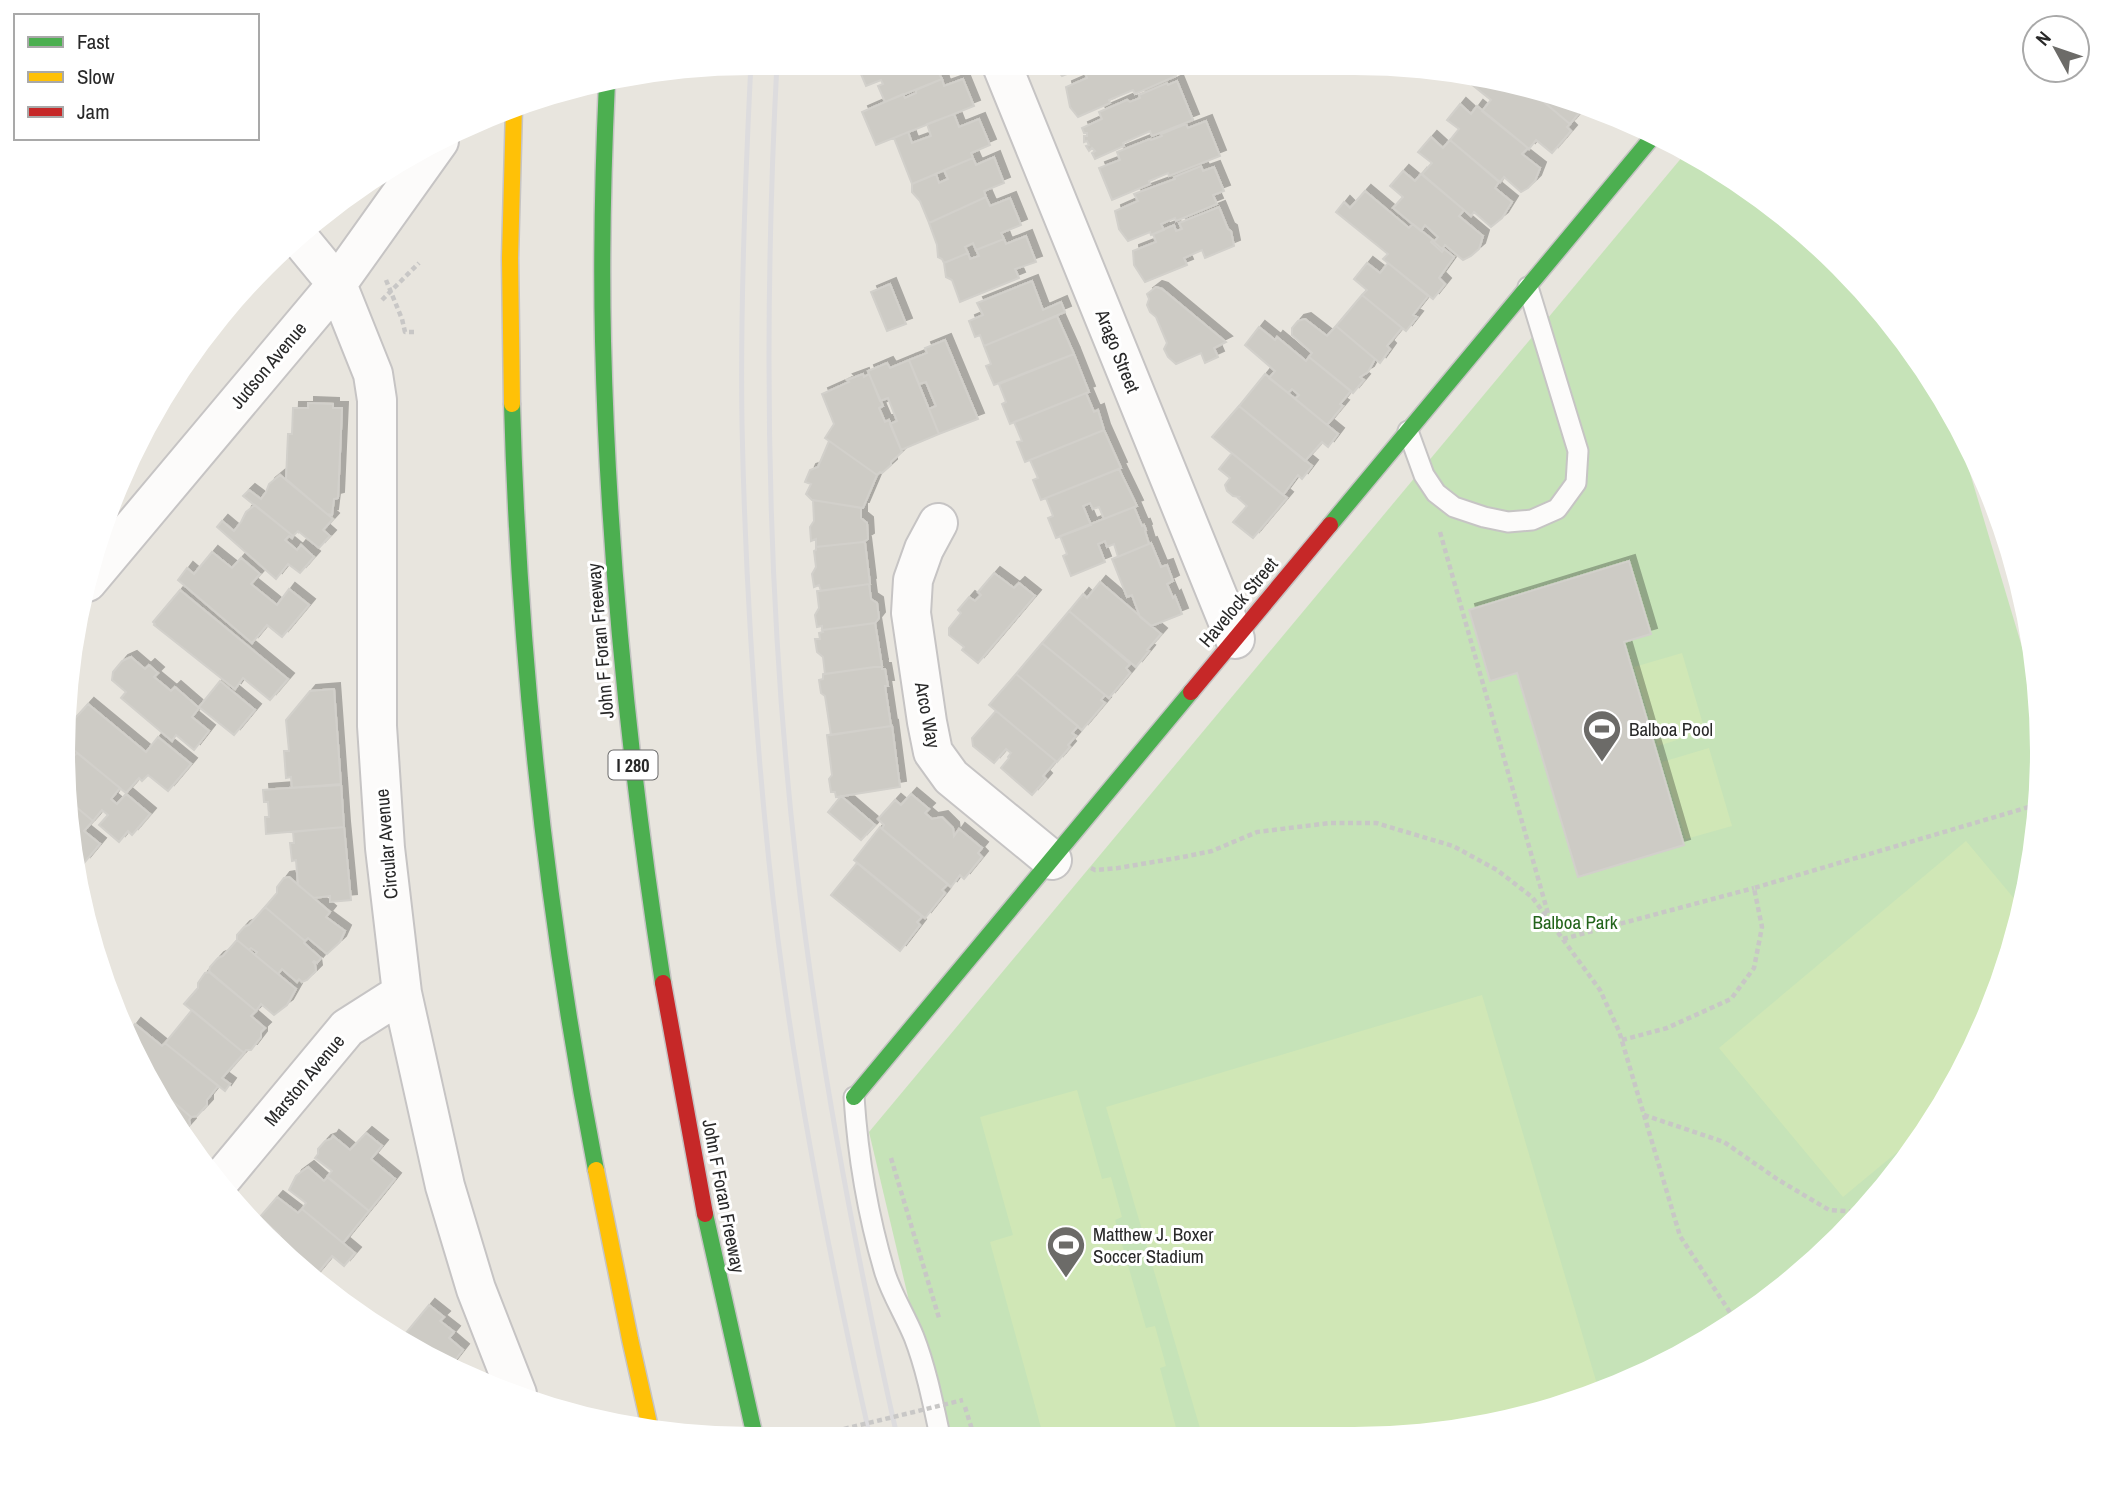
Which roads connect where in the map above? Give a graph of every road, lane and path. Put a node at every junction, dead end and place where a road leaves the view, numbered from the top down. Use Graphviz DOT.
graph roads {
  1 [pos="1006,75"];
  2 [pos="607,91"];
  3 [pos="514,119"];
  4 [pos="1648,143"];
  5 [pos="426,159"];
  6 [pos="304,244"];
  7 [pos="419,263"];
  8 [pos="386,279"];
  9 [pos="337,284"];
  10 [pos="1528,287"];
  11 [pos="391,290"];
  12 [pos="381,300"];
  13 [pos="414,332"];
  14 [pos="1408,431"];
  15 [pos="1424,475"];
  16 [pos="938,523"];
  17 [pos="101,565"];
  18 [pos="1235,639"];
  19 [pos="2027,808"];
  20 [pos="1057,854"];
  21 [pos="1754,888"];
  22 [pos="1551,922"];
  23 [pos="1563,939"];
  24 [pos="402,993"];
  25 [pos="1622,1040"];
  26 [pos="854,1097"];
  27 [pos="1644,1115"];
  28 [pos="889,1152"];
  29 [pos="225,1175"];
  30 [pos="1849,1211"];
  31 [pos="917,1244"];
  32 [pos="1730,1312"];
  33 [pos="513,1383"];
  34 [pos="648,1419"];
  35 [pos="753,1427"];
  36 [pos="852,1427"];
  37 [pos="938,1427"];
  38 [pos="971,1427"];
  1 -- 18 [label="street, Arago Street"];
  2 -- 35 [label="main road, John F Foran Freeway / I 280"];
  3 -- 34 [label="main road"];
  4 -- 10 [label="main road, Havelock Street"];
  5 -- 9 [label="street, Judson Avenue"];
  6 -- 9 [label="street, Circular Avenue"];
  7 -- 11 [label="path"];
  8 -- 11 [label="path"];
  9 -- 17 [label="street, Judson Avenue"];
  9 -- 24 [label="street, Circular Avenue"];
  10 -- 14 [label="main road, Havelock Street"];
  10 -- 15 [label="lane"];
  11 -- 12 [label="path"];
  11 -- 13 [label="path"];
  14 -- 15 [label="lane"];
  14 -- 18 [label="main road, Havelock Street"];
  15 -- 22 [label="path"];
  16 -- 20 [label="street, Arco Way"];
  18 -- 20 [label="main road, Havelock Street"];
  19 -- 21 [label="path"];
  20 -- 22 [label="path"];
  20 -- 26 [label="main road, Havelock Street"];
  21 -- 23 [label="path"];
  21 -- 25 [label="path"];
  22 -- 23 [label="path"];
  23 -- 25 [label="path"];
  24 -- 29 [label="street, Marston Avenue"];
  24 -- 33 [label="street, Circular Avenue"];
  25 -- 27 [label="path"];
  26 -- 37 [label="lane"];
  27 -- 30 [label="path"];
  27 -- 32 [label="path"];
  28 -- 31 [label="path"];
  36 -- 38 [label="path, bridge"];
}
